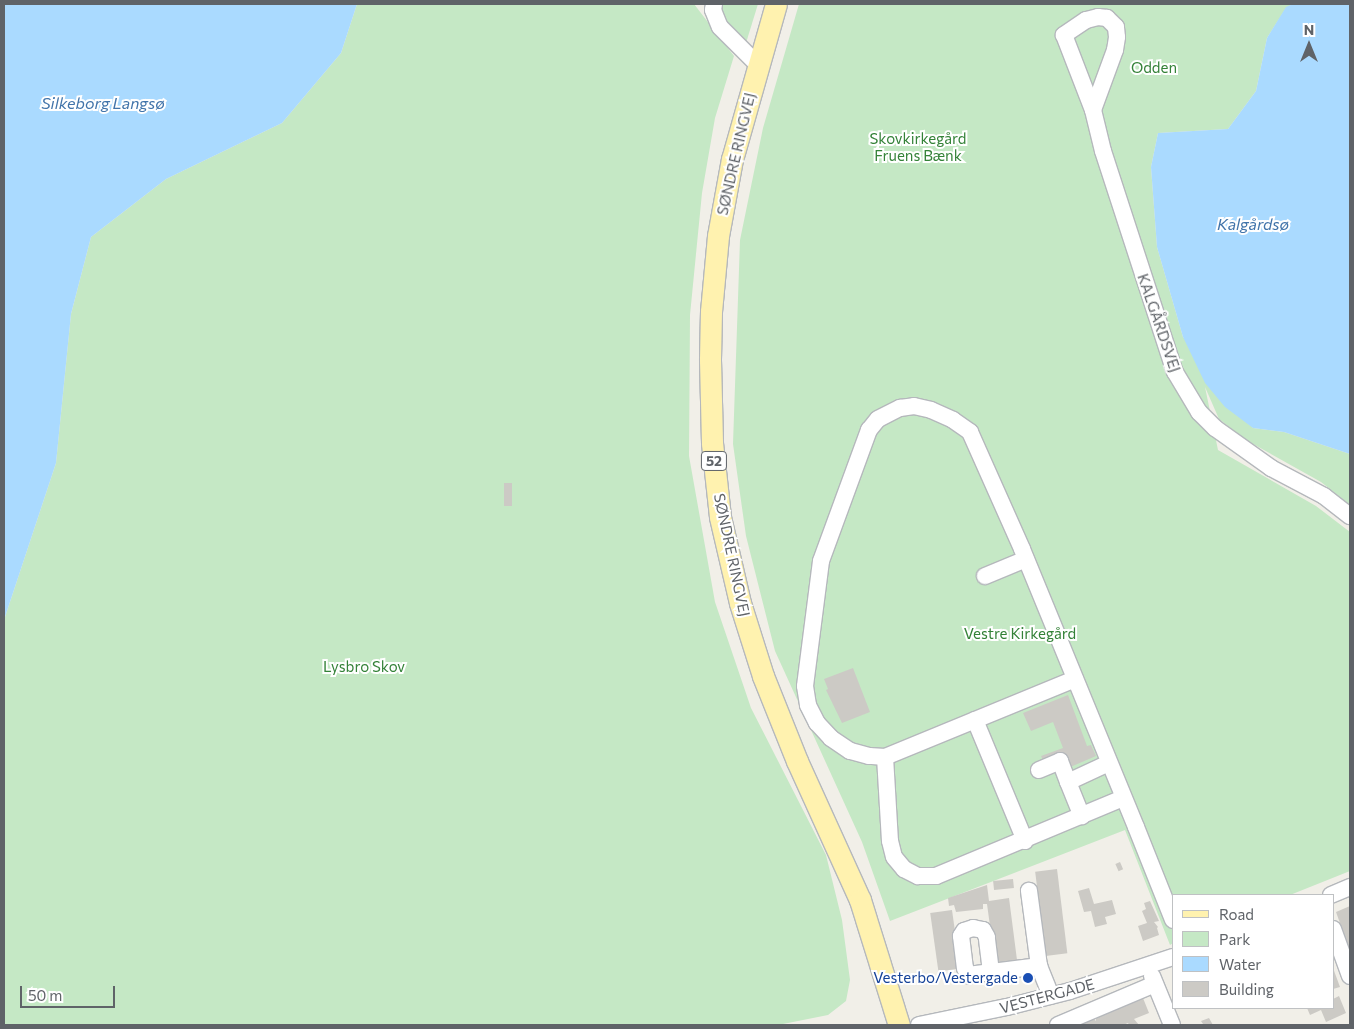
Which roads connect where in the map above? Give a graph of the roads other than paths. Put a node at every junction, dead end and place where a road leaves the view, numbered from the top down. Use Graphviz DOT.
graph roads {
  1 [pos="714,4"];
  2 [pos="776,4"];
  3 [pos="758,64"];
  4 [pos="1093,110"];
  5 [pos="1350,516"];
  6 [pos="1026,560"];
  7 [pos="985,576"];
  8 [pos="1075,679"];
  9 [pos="975,720"];
  10 [pos="885,757"];
  11 [pos="1109,764"];
  12 [pos="1039,770"];
  13 [pos="1068,782"];
  14 [pos="1123,798"];
  15 [pos="1082,816"];
  16 [pos="1025,841"];
  17 [pos="1350,887"];
  18 [pos="1029,891"];
  19 [pos="1333,894"];
  20 [pos="1172,918"];
  21 [pos="1334,932"];
  22 [pos="1172,957"];
  23 [pos="1039,966"];
  24 [pos="1148,967"];
  25 [pos="991,972"];
  26 [pos="1350,976"];
  27 [pos="1155,984"];
  28 [pos="1051,996"];
  29 [pos="899,1025"];
  30 [pos="919,1025"];
  31 [pos="1058,1025"];
  32 [pos="1172,1025"];
  1 -- 3 [label="street"];
  2 -- 3 [label="main road, SØNDRE RINGVEJ / 52"];
  3 -- 29 [label="main road, SØNDRE RINGVEJ / 52"];
  4 -- 4 [label="street, KALGÅRDSVEJ"];
  4 -- 5 [label="street, KALGÅRDSVEJ"];
  6 -- 7 [label="street"];
  6 -- 8 [label="street"];
  6 -- 10 [label="street"];
  8 -- 9 [label="street"];
  8 -- 11 [label="street"];
  9 -- 10 [label="street"];
  9 -- 16 [label="street"];
  10 -- 16 [label="street"];
  11 -- 13 [label="street"];
  11 -- 14 [label="street"];
  12 -- 13 [label="street"];
  13 -- 15 [label="street"];
  14 -- 15 [label="street"];
  14 -- 20 [label="street"];
  15 -- 16 [label="street"];
  17 -- 19 [label="street"];
  18 -- 23 [label="street"];
  21 -- 26 [label="street"];
  22 -- 24 [label="street, VESTERGADE"];
  23 -- 25 [label="street"];
  23 -- 28 [label="street"];
  24 -- 27 [label="street"];
  24 -- 28 [label="street, VESTERGADE"];
  27 -- 31 [label="street"];
  27 -- 32 [label="street"];
  28 -- 30 [label="street, VESTERGADE"];
}
